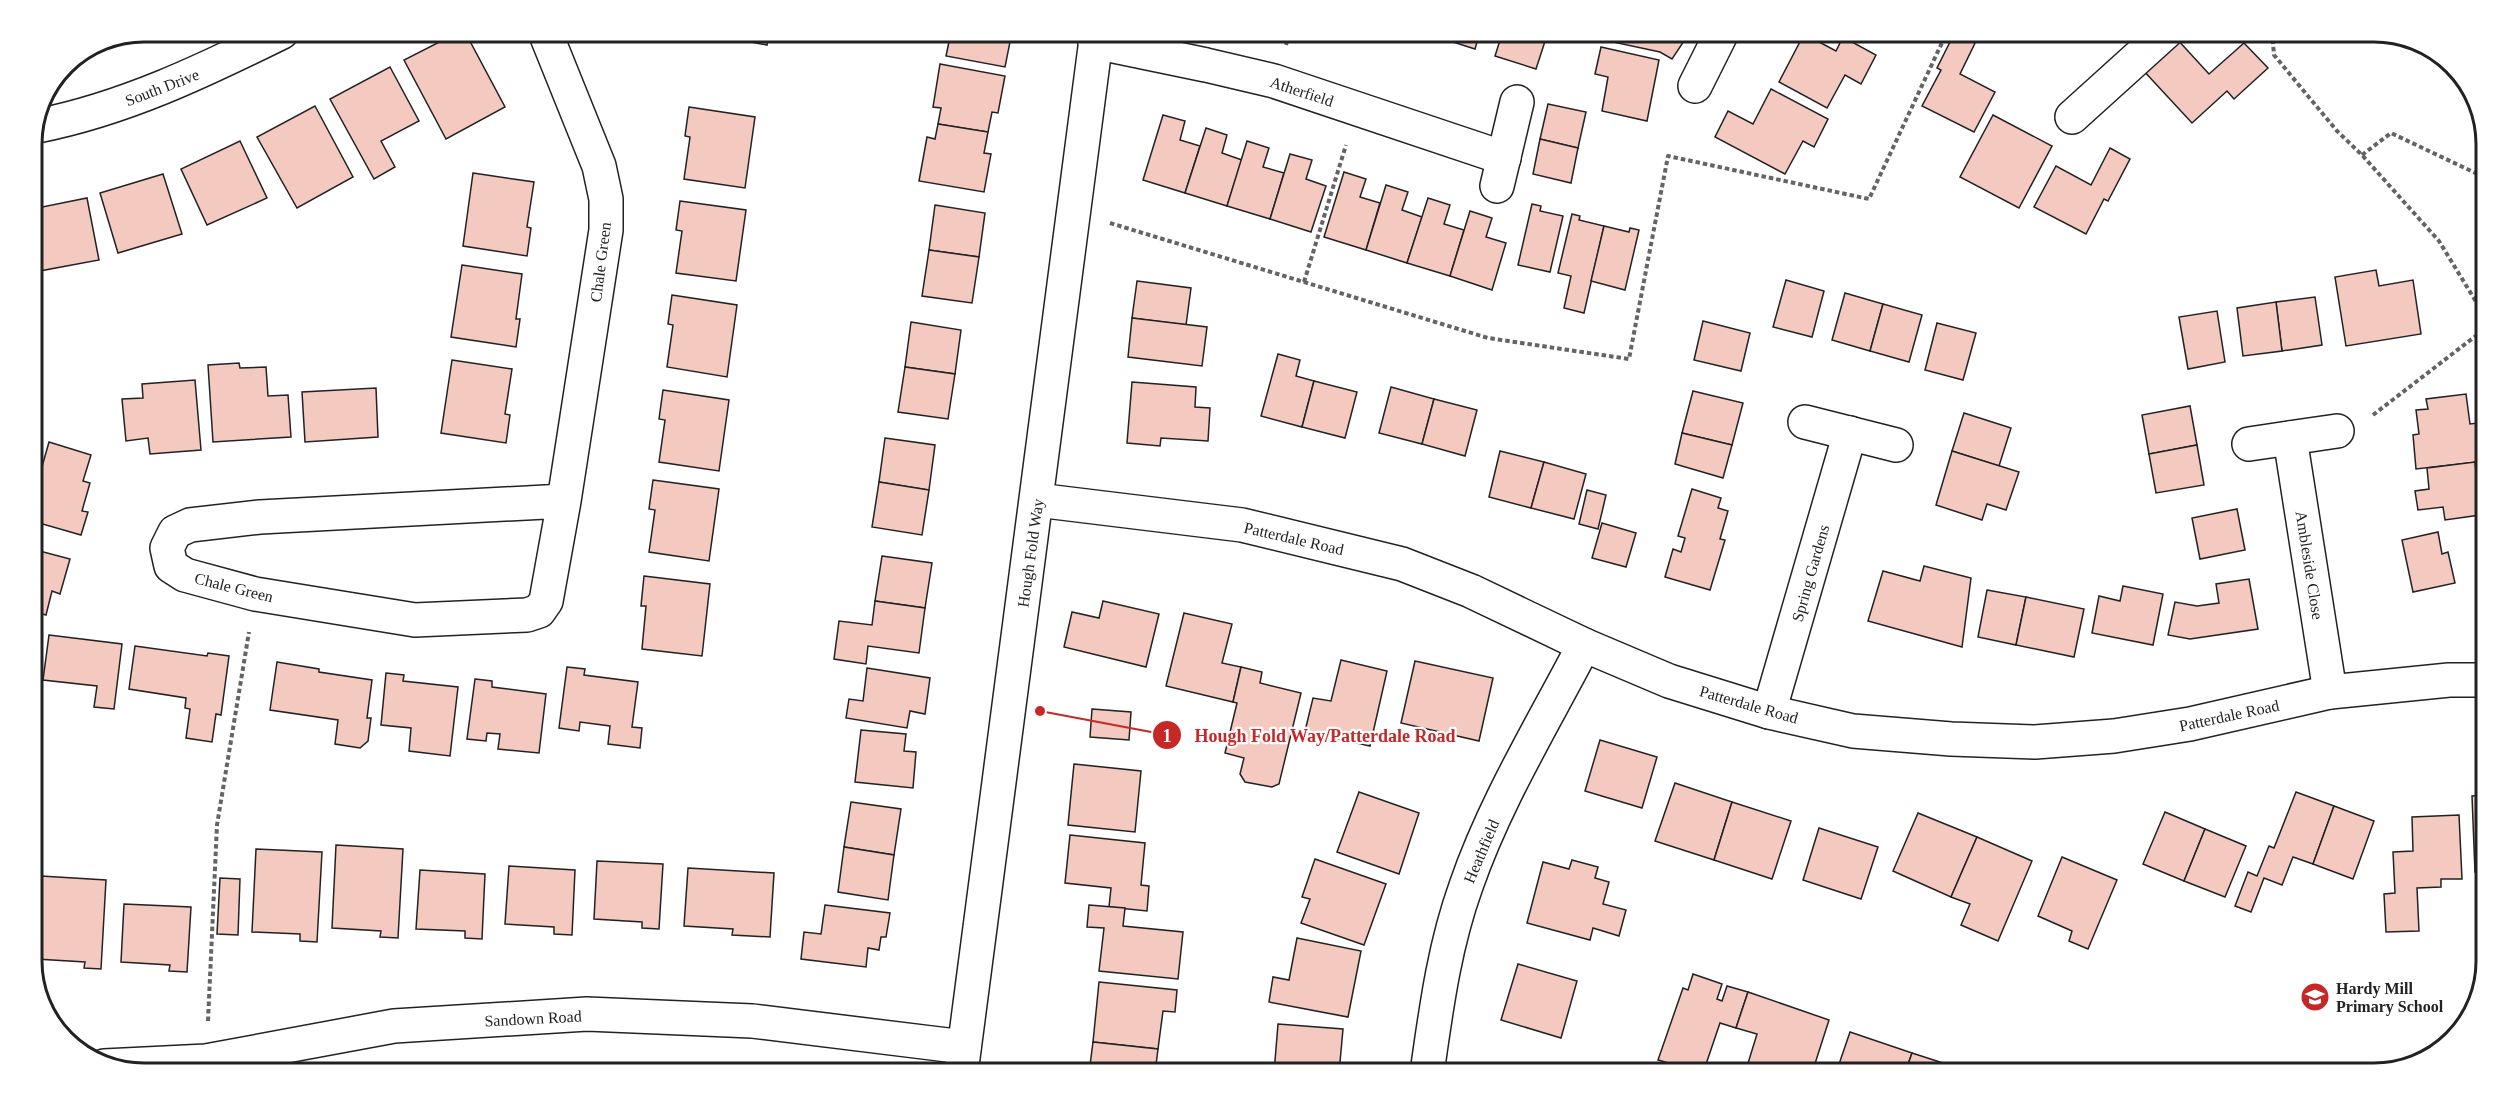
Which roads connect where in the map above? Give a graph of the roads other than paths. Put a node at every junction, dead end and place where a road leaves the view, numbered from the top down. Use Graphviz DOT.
graph roads {
  1 [pos="262,42"];
  2 [pos="549,42"];
  3 [pos="1095,42"];
  4 [pos="1116,42"];
  5 [pos="1717,42"];
  6 [pos="2155,42"];
  7 [pos="1695,86"];
  8 [pos="1517,102"];
  9 [pos="2072,117"];
  10 [pos="44,125"];
  11 [pos="1805,422"];
  12 [pos="2337,431"];
  13 [pos="1850,433"];
  14 [pos="2290,438"];
  15 [pos="2249,444"];
  16 [pos="1896,445"];
  17 [pos="1037,500"];
  18 [pos="564,501"];
  19 [pos="1584,645"];
  20 [pos="2476,680"];
  21 [pos="2330,692"];
  22 [pos="1769,712"];
  23 [pos="962,1060"];
  24 [pos="225,1063"];
  25 [pos="1429,1063"];
  1 -- 10 [label="street, South Drive"];
  2 -- 18 [label="street, Chale Green"];
  3 -- 17 [label="street, Hough Fold Way"];
  4 -- 8 [label="street, Atherfield"];
  5 -- 7 [label="street"];
  6 -- 9 [label="street"];
  11 -- 13 [label="street"];
  12 -- 14 [label="street"];
  13 -- 16 [label="street"];
  13 -- 22 [label="street, Spring Gardens"];
  14 -- 15 [label="street"];
  14 -- 21 [label="street, Ambleside Close"];
  17 -- 19 [label="street, Patterdale Road"];
  17 -- 23 [label="street, Hough Fold Way"];
  18 -- 18 [label="street, Chale Green"];
  19 -- 22 [label="street, Patterdale Road"];
  19 -- 25 [label="street, Heathfield"];
  20 -- 21 [label="street, Patterdale Road"];
  21 -- 22 [label="street, Patterdale Road"];
  23 -- 24 [label="street, Sandown Road"];
}
